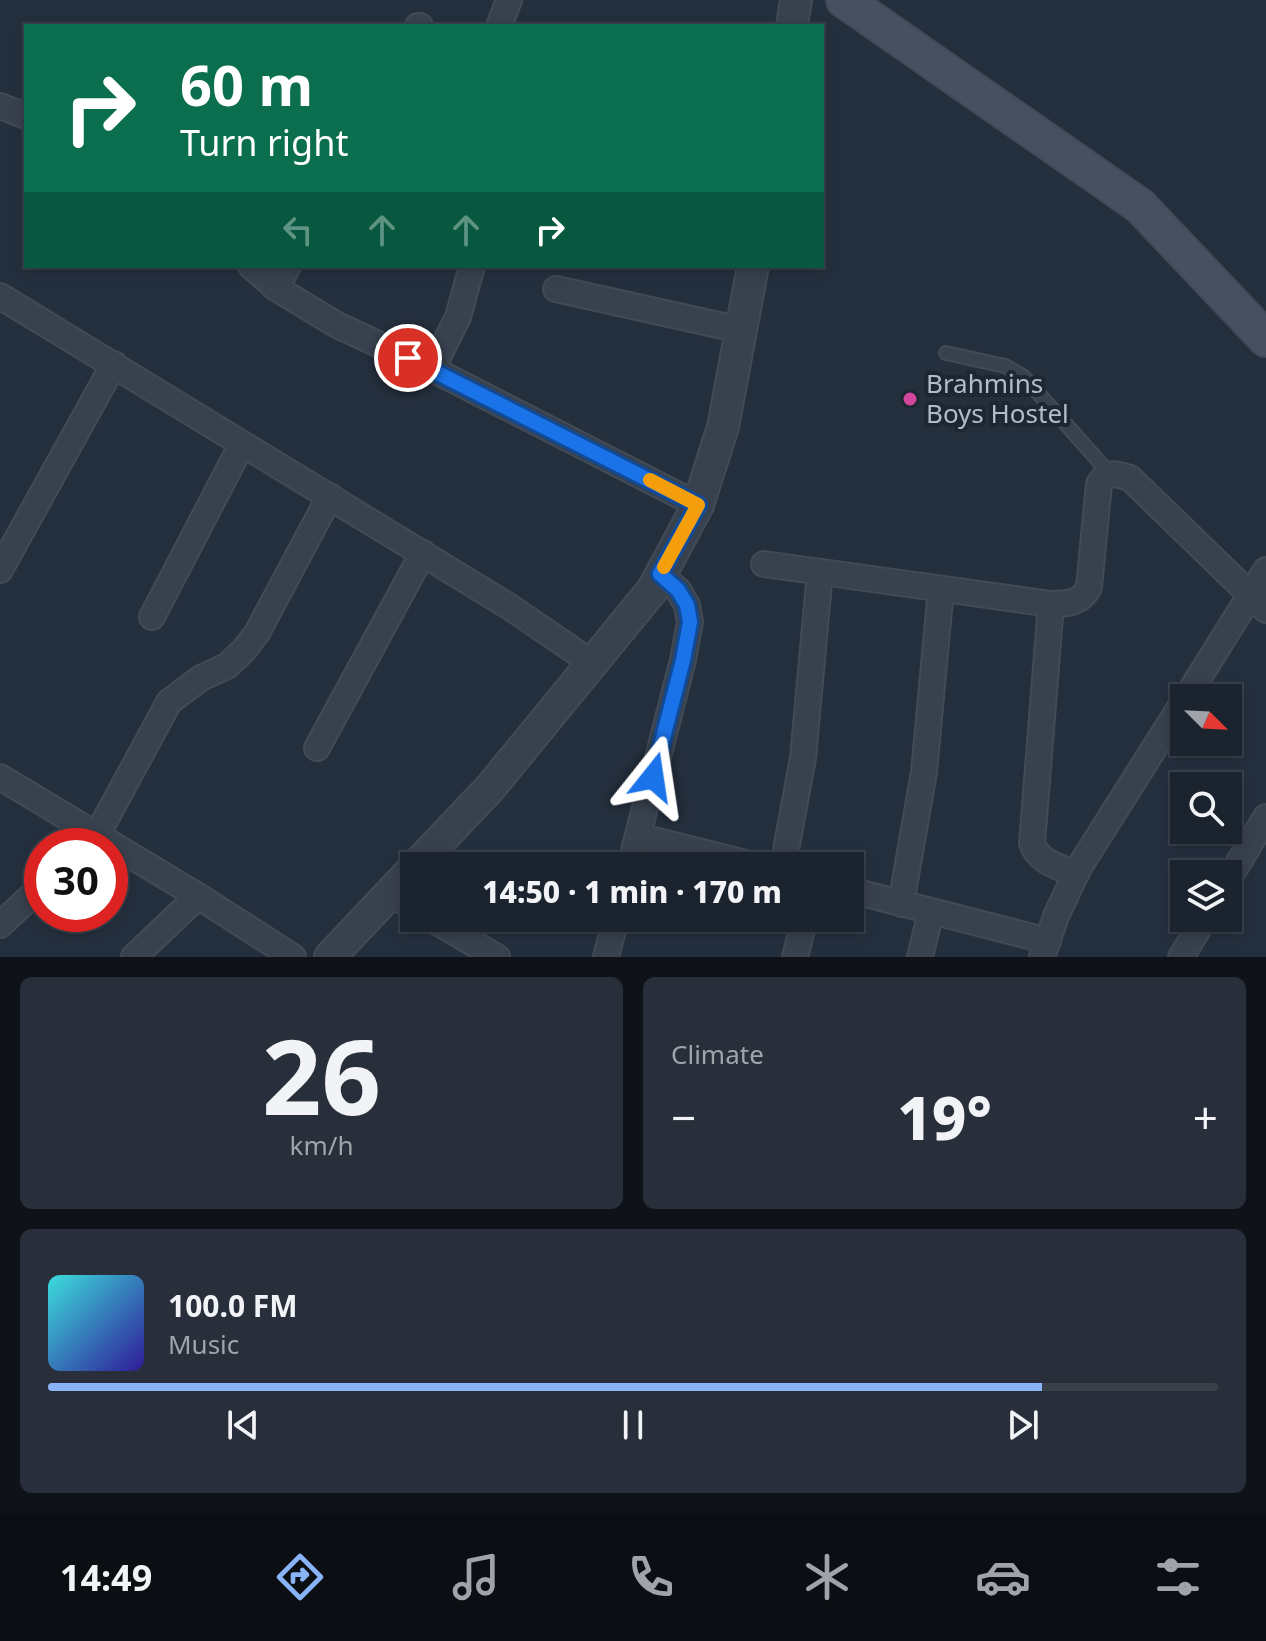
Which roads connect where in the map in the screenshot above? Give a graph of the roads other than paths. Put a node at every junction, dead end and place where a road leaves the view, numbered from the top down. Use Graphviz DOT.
graph roads {
  1 [pos="509,0"];
  2 [pos="796,0"];
  3 [pos="844,0"];
  4 [pos="500,24"];
  5 [pos="792,24"];
  6 [pos="0,106"];
  7 [pos="24,115"];
  8 [pos="253,268"];
  9 [pos="287,268"];
  10 [pos="471,268"];
  11 [pos="753,268"];
  12 [pos="276,288"];
  13 [pos="556,289"];
  14 [pos="0,296"];
  15 [pos="741,330"];
  16 [pos="1266,339"];
  17 [pos="946,353"];
  18 [pos="114,364"];
  19 [pos="432,369"];
  20 [pos="242,444"];
  21 [pos="1110,474"];
  22 [pos="330,496"];
  23 [pos="698,505"];
  24 [pos="6,543"];
  25 [pos="423,553"];
  26 [pos="764,564"];
  27 [pos="0,570"];
  28 [pos="1266,570"];
  29 [pos="820,572"];
  30 [pos="660,574"];
  31 [pos="941,589"];
  32 [pos="1258,602"];
  33 [pos="1051,604"];
  34 [pos="152,617"];
  35 [pos="592,663"];
  36 [pos="1196,684"];
  37 [pos="1170,723"];
  38 [pos="317,748"];
  39 [pos="0,777"];
  40 [pos="1266,817"];
  41 [pos="73,828"];
  42 [pos="98,828"];
  43 [pos="638,836"];
  44 [pos="429,852"];
  45 [pos="634,852"];
  46 [pos="702,852"];
  47 [pos="786,852"];
  48 [pos="128,860"];
  49 [pos="1240,860"];
  50 [pos="1076,874"];
  51 [pos="864,894"];
  52 [pos="198,896"];
  53 [pos="24,903"];
  54 [pos="400,903"];
  55 [pos="901,904"];
  56 [pos="931,912"];
  57 [pos="0,925"];
  58 [pos="454,932"];
  59 [pos="612,932"];
  60 [pos="801,932"];
  61 [pos="1196,932"];
  62 [pos="1045,949"];
  63 [pos="134,957"];
  64 [pos="293,957"];
  65 [pos="330,957"];
  66 [pos="497,957"];
  67 [pos="606,957"];
  68 [pos="795,957"];
  69 [pos="920,957"];
  70 [pos="1181,957"];
  1 -- 4 [label="street"];
  2 -- 5 [label="street"];
  3 -- 16 [label="main road"];
  6 -- 7 [label="street"];
  8 -- 12 [label="street"];
  9 -- 12 [label="street"];
  10 -- 19 [label="street"];
  11 -- 15 [label="street"];
  12 -- 19 [label="street"];
  13 -- 15 [label="street"];
  14 -- 18 [label="street"];
  15 -- 23 [label="street"];
  17 -- 21 [label="lane"];
  18 -- 20 [label="street"];
  18 -- 24 [label="street"];
  19 -- 23 [label="street"];
  20 -- 22 [label="street"];
  20 -- 34 [label="street"];
  21 -- 32 [label="street"];
  21 -- 33 [label="street"];
  22 -- 25 [label="street"];
  22 -- 42 [label="street"];
  23 -- 30 [label="street"];
  24 -- 27 [label="street"];
  25 -- 35 [label="street"];
  25 -- 38 [label="street"];
  26 -- 29 [label="street"];
  28 -- 32 [label="street"];
  29 -- 31 [label="street"];
  29 -- 47 [label="street"];
  30 -- 35 [label="street"];
  30 -- 43 [label="street"];
  31 -- 33 [label="street"];
  31 -- 55 [label="street"];
  32 -- 36 [label="street"];
  33 -- 50 [label="street"];
  35 -- 44 [label="street"];
  37 -- 50 [label="street"];
  39 -- 41 [label="street"];
  40 -- 49 [label="street"];
  43 -- 45 [label="street"];
  43 -- 46 [label="street"];
  48 -- 52 [label="street"];
  50 -- 62 [label="street"];
  51 -- 55 [label="street"];
  52 -- 63 [label="street"];
  52 -- 64 [label="street"];
  53 -- 57 [label="street"];
  54 -- 65 [label="street"];
  55 -- 56 [label="street"];
  56 -- 62 [label="street"];
  56 -- 69 [label="street"];
  58 -- 66 [label="street"];
  59 -- 67 [label="street"];
  60 -- 68 [label="street"];
  61 -- 70 [label="street"];
}
